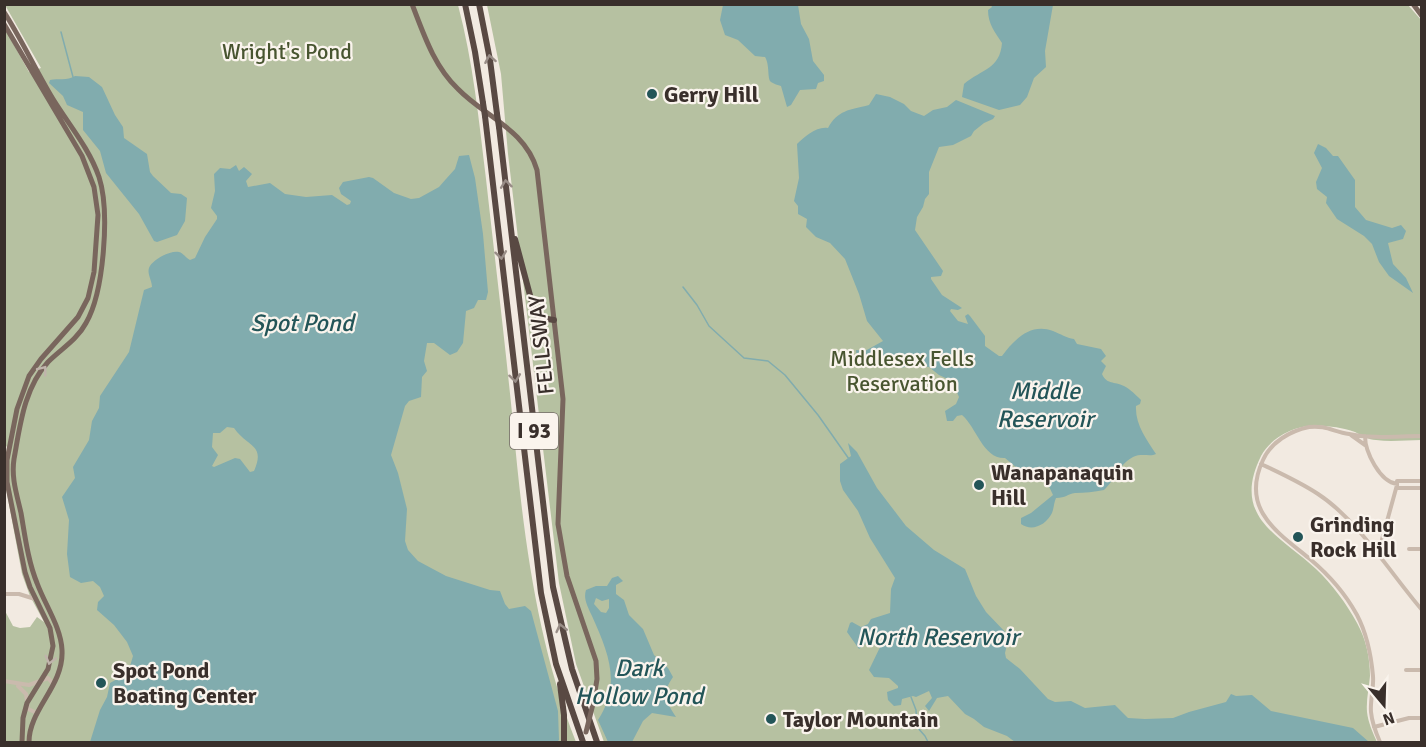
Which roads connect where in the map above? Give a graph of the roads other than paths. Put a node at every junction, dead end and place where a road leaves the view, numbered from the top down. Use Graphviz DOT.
graph roads {
  1 [pos="412,4"];
  2 [pos="465,4"];
  3 [pos="478,4"];
  4 [pos="1413,4"];
  5 [pos="4,12"];
  6 [pos="1422,16"];
  7 [pos="4,24"];
  8 [pos="40,80"];
  9 [pos="510,222"];
  10 [pos="90,293"];
  11 [pos="98,295"];
  12 [pos="554,320"];
  13 [pos="57,342"];
  14 [pos="64,349"];
  15 [pos="1350,434"];
  16 [pos="1365,436"];
  17 [pos="1422,436"];
  18 [pos="1365,445"];
  19 [pos="1261,464"];
  20 [pos="6,465"];
  21 [pos="1422,481"];
  22 [pos="1397,484"];
  23 [pos="1422,488"];
  24 [pos="1409,549"];
  25 [pos="1422,549"];
  26 [pos="1378,555"];
  27 [pos="4,594"];
  28 [pos="35,599"];
  29 [pos="1422,610"];
  30 [pos="1406,670"];
  31 [pos="1422,670"];
  32 [pos="560,674"];
  33 [pos="41,680"];
  34 [pos="7,681"];
  35 [pos="54,685"];
  36 [pos="27,703"];
  37 [pos="38,713"];
  38 [pos="1422,718"];
  39 [pos="1374,728"];
  40 [pos="22,742"];
  41 [pos="29,742"];
  42 [pos="564,742"];
  43 [pos="583,742"];
  44 [pos="597,742"];
  45 [pos="1380,742"];
  1 -- 12 [label="main road, FELLSWAY"];
  2 -- 32 [label="highway, I 93, one-way, bridge"];
  9 -- 3 [label="highway, I 93, one-way, bridge"];
  4 -- 6 [label="main road"];
  5 -- 8 [label="main road"];
  7 -- 8 [label="main road"];
  8 -- 10 [label="main road"];
  8 -- 11 [label="main road"];
  9 -- 12 [label="highway"];
  44 -- 9 [label="highway, I 93, one-way"];
  10 -- 11 [label="main road"];
  10 -- 13 [label="main road"];
  11 -- 14 [label="main road"];
  12 -- 43 [label="main road, FELLSWAY, bridge"];
  13 -- 14 [label="main road"];
  13 -- 20 [label="main road"];
  35 -- 14 [label="main road, one-way"];
  15 -- 16 [label="street"];
  15 -- 18 [label="street"];
  15 -- 19 [label="street"];
  16 -- 17 [label="street"];
  16 -- 18 [label="street"];
  18 -- 22 [label="street"];
  19 -- 26 [label="street"];
  19 -- 39 [label="street"];
  20 -- 28 [label="main road"];
  21 -- 22 [label="street"];
  22 -- 23 [label="street"];
  22 -- 26 [label="street"];
  24 -- 25 [label="street"];
  26 -- 29 [label="street"];
  27 -- 28 [label="street"];
  28 -- 33 [label="main road, one-way"];
  30 -- 31 [label="street"];
  32 -- 42 [label="highway"];
  32 -- 43 [label="highway, I 93"];
  33 -- 34 [label="street"];
  33 -- 35 [label="street"];
  33 -- 36 [label="main road"];
  34 -- 36 [label="street"];
  35 -- 37 [label="main road"];
  36 -- 37 [label="street"];
  36 -- 40 [label="main road"];
  37 -- 41 [label="main road"];
  38 -- 39 [label="street"];
  39 -- 45 [label="street"];
}
